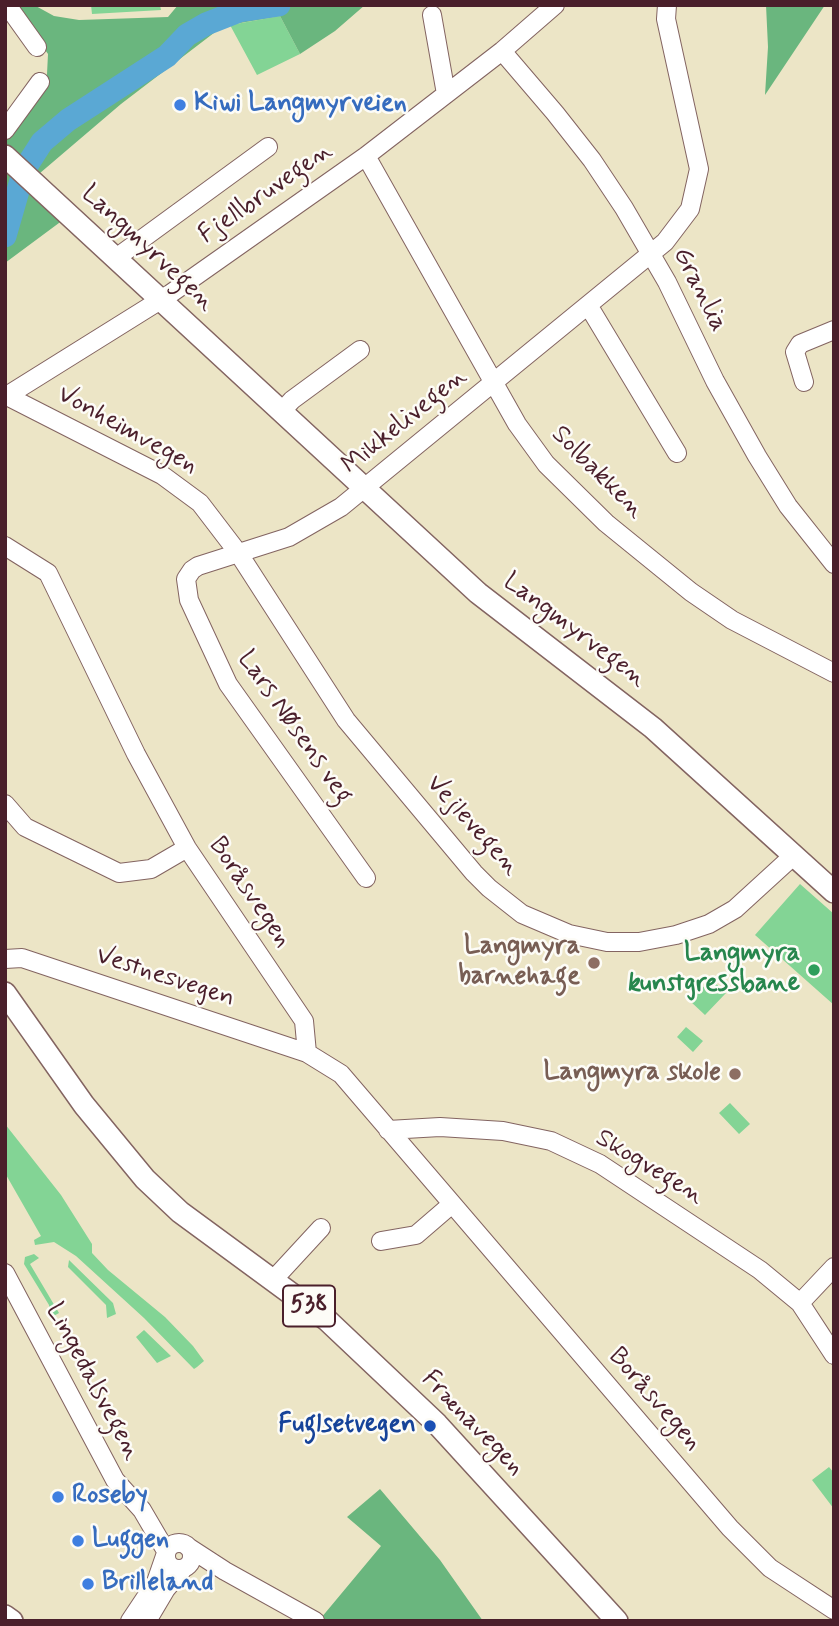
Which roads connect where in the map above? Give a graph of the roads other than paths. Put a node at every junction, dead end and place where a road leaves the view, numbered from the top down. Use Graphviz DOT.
graph roads {
  1 [pos="7,5"];
  2 [pos="555,5"];
  3 [pos="667,5"];
  4 [pos="432,15"];
  5 [pos="37,47"];
  6 [pos="502,51"];
  7 [pos="40,82"];
  8 [pos="446,94"];
  9 [pos="5,130"];
  10 [pos="268,147"];
  11 [pos="5,156"];
  12 [pos="366,156"];
  13 [pos="652,254"];
  14 [pos="116,258"];
  15 [pos="160,300"];
  16 [pos="588,305"];
  17 [pos="834,331"];
  18 [pos="360,350"];
  19 [pos="804,382"];
  20 [pos="494,384"];
  21 [pos="6,397"];
  22 [pos="282,411"];
  23 [pos="677,453"];
  24 [pos="365,489"];
  25 [pos="5,546"];
  26 [pos="239,554"];
  27 [pos="834,564"];
  28 [pos="834,673"];
  29 [pos="5,804"];
  30 [pos="187,848"];
  31 [pos="793,856"];
  32 [pos="366,878"];
  33 [pos="834,892"];
  34 [pos="5,959"];
  35 [pos="5,993"];
  36 [pos="307,1052"];
  37 [pos="388,1130"];
  38 [pos="452,1204"];
  39 [pos="321,1227"];
  40 [pos="382,1241"];
  41 [pos="834,1266"];
  42 [pos="5,1273"];
  43 [pos="273,1280"];
  44 [pos="800,1303"];
  45 [pos="834,1355"];
  46 [pos="142,1510"];
  47 [pos="186,1545"];
  48 [pos="166,1554"];
  49 [pos="186,1568"];
  50 [pos="225,1571"];
  51 [pos="834,1610"];
  52 [pos="5,1616"];
  53 [pos="12,1621"];
  54 [pos="131,1621"];
  55 [pos="147,1621"];
  56 [pos="315,1621"];
  57 [pos="617,1621"];
  1 -- 5 [label="street"];
  2 -- 6 [label="street, Fjellbruvegen"];
  3 -- 13 [label="street, Mikkelivegen"];
  4 -- 8 [label="street"];
  6 -- 8 [label="street, Fjellbruvegen"];
  6 -- 13 [label="street, Granlia"];
  7 -- 9 [label="street"];
  8 -- 12 [label="street, Fjellbruvegen"];
  10 -- 14 [label="street"];
  11 -- 14 [label="main road, Langmyrvegen"];
  12 -- 15 [label="street, Fjellbruvegen"];
  12 -- 20 [label="street, Solbakken"];
  13 -- 16 [label="street, Mikkelivegen"];
  13 -- 27 [label="street, Granlia"];
  14 -- 15 [label="main road, Langmyrvegen"];
  15 -- 21 [label="street, Fjellbruvegen"];
  15 -- 22 [label="main road, Langmyrvegen"];
  16 -- 20 [label="street, Mikkelivegen"];
  16 -- 23 [label="street"];
  17 -- 19 [label="street"];
  18 -- 22 [label="street"];
  20 -- 24 [label="street, Mikkelivegen"];
  20 -- 28 [label="street, Solbakken"];
  21 -- 26 [label="street, Vonheimvegen"];
  22 -- 24 [label="main road, Langmyrvegen"];
  24 -- 26 [label="street, Mikkelivegen"];
  24 -- 31 [label="main road, Langmyrvegen"];
  25 -- 30 [label="street, Boråsvegen"];
  26 -- 31 [label="street, Vejlevegen"];
  26 -- 32 [label="street, Lars Nøsens veg"];
  29 -- 30 [label="street"];
  30 -- 36 [label="street, Boråsvegen"];
  31 -- 33 [label="main road, Langmyrvegen"];
  34 -- 36 [label="street, Vestnesvegen"];
  35 -- 43 [label="main road, Frænavegen / 538"];
  36 -- 37 [label="street, Boråsvegen"];
  37 -- 38 [label="street, Boråsvegen"];
  37 -- 44 [label="street, Skogvegen"];
  38 -- 40 [label="street"];
  38 -- 51 [label="street, Boråsvegen"];
  39 -- 43 [label="street"];
  41 -- 44 [label="street"];
  42 -- 46 [label="street, Lingedalsvegen"];
  43 -- 57 [label="main road, Frænavegen / 538"];
  44 -- 45 [label="street, Skogvegen"];
  46 -- 47 [label="street, Lingedalsvegen"];
  46 -- 48 [label="street, Lingedalsvegen"];
  47 -- 48 [label="street"];
  47 -- 49 [label="street"];
  47 -- 50 [label="street, Lingedalsvegen"];
  48 -- 49 [label="street"];
  48 -- 54 [label="street"];
  49 -- 50 [label="street, Lingedalsvegen"];
  49 -- 55 [label="street"];
  50 -- 56 [label="street, Lingedalsvegen"];
  52 -- 53 [label="main road"];
}
